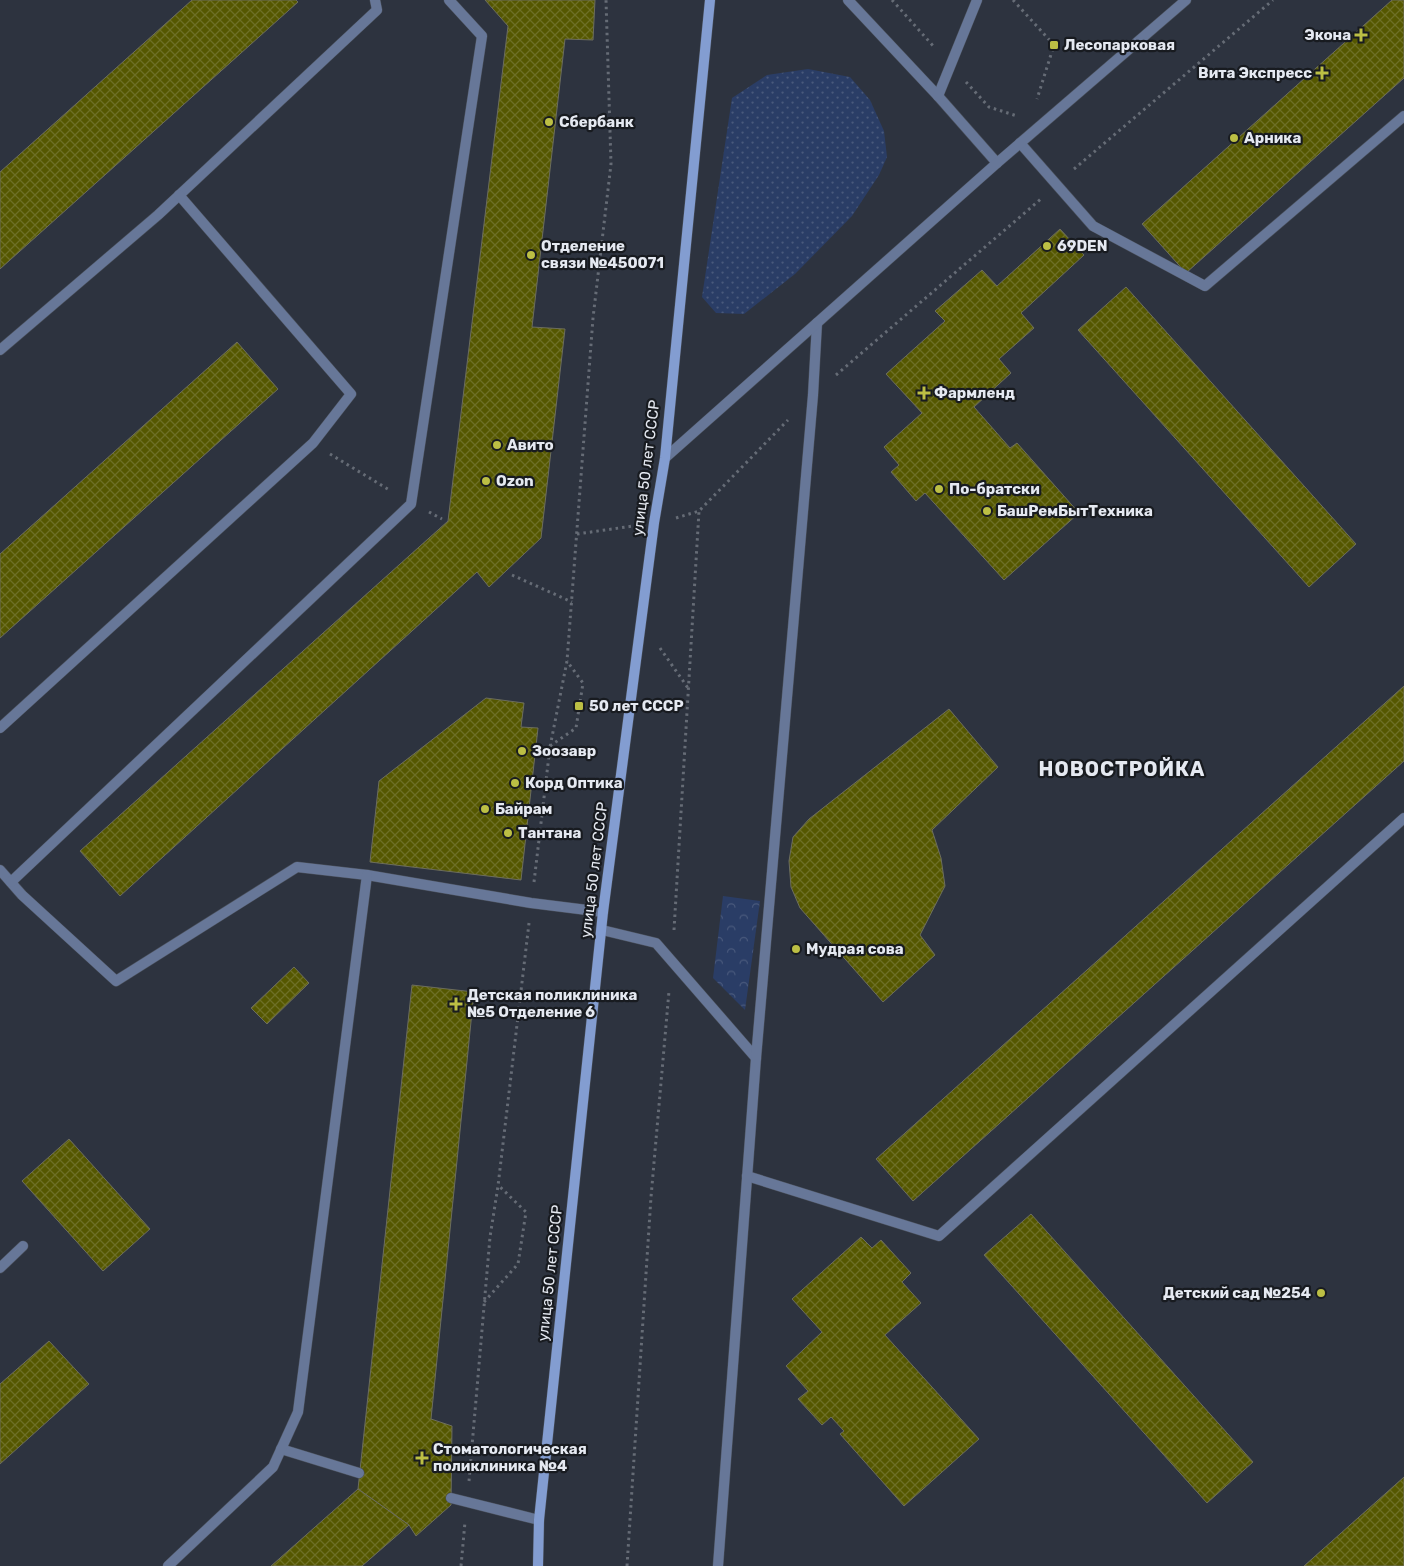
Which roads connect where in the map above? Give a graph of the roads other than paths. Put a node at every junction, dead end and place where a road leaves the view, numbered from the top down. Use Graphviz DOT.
graph roads {
  1 [pos="375,0"];
  2 [pos="449,0"];
  3 [pos="710,0"];
  4 [pos="848,0"];
  5 [pos="977,0"];
  6 [pos="1186,0"];
  7 [pos="938,96"];
  8 [pos="1404,116"];
  9 [pos="1020,143"];
  10 [pos="997,163"];
  11 [pos="179,195"];
  12 [pos="817,323"];
  13 [pos="0,350"];
  14 [pos="665,458"];
  15 [pos="0,728"];
  16 [pos="1404,818"];
  17 [pos="0,870"];
  18 [pos="367,875"];
  19 [pos="10,882"];
  20 [pos="603,912"];
  21 [pos="602,930"];
  22 [pos="756,1058"];
  23 [pos="747,1176"];
  24 [pos="23,1246"];
  25 [pos="0,1268"];
  26 [pos="282,1449"];
  27 [pos="359,1473"];
  28 [pos="451,1498"];
  29 [pos="539,1520"];
  30 [pos="168,1566"];
  31 [pos="538,1566"];
  32 [pos="718,1566"];
  1 -- 11 [label="street"];
  2 -- 19 [label="street"];
  3 -- 14 [label="main road, улица 50 лет СССР"];
  4 -- 7 [label="street"];
  5 -- 7 [label="street"];
  6 -- 9 [label="street"];
  7 -- 10 [label="street"];
  8 -- 9 [label="street"];
  9 -- 10 [label="street"];
  10 -- 12 [label="street"];
  11 -- 13 [label="street"];
  11 -- 15 [label="street"];
  12 -- 14 [label="street"];
  12 -- 22 [label="street"];
  14 -- 20 [label="main road, улица 50 лет СССР"];
  16 -- 23 [label="street"];
  17 -- 19 [label="street"];
  18 -- 19 [label="street"];
  18 -- 20 [label="street"];
  18 -- 26 [label="street"];
  20 -- 21 [label="main road, улица 50 лет СССР"];
  21 -- 22 [label="street"];
  21 -- 29 [label="main road, улица 50 лет СССР"];
  22 -- 23 [label="street"];
  23 -- 32 [label="street"];
  24 -- 25 [label="street"];
  26 -- 27 [label="street"];
  26 -- 30 [label="street"];
  28 -- 29 [label="street"];
  29 -- 31 [label="main road, улица 50 лет СССР"];
}
